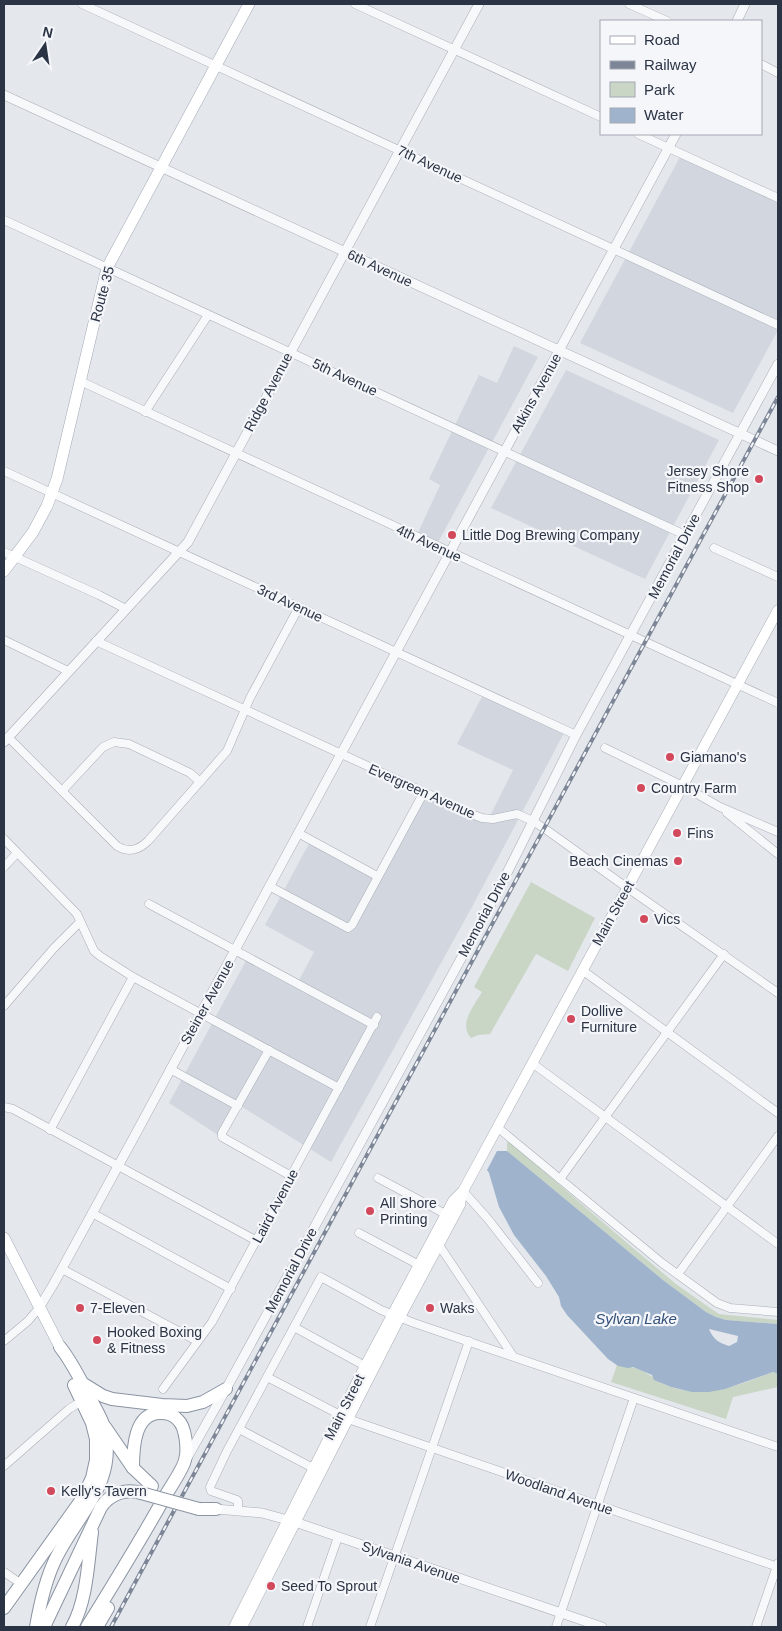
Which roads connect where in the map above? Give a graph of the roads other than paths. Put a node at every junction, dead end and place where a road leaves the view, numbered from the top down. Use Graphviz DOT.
graph roads {
  1 [pos="82,4"];
  2 [pos="249,4"];
  3 [pos="355,4"];
  4 [pos="479,4"];
  5 [pos="630,4"];
  6 [pos="745,4"];
  7 [pos="665,20"];
  8 [pos="737,20"];
  9 [pos="454,49"];
  10 [pos="762,64"];
  11 [pos="216,66"];
  12 [pos="778,72"];
  13 [pos="4,95"];
  14 [pos="600,117"];
  15 [pos="640,135"];
  16 [pos="675,135"];
  17 [pos="668,148"];
  18 [pos="400,150"];
  19 [pos="161,167"];
  20 [pos="778,198"];
  21 [pos="4,220"];
  22 [pos="614,249"];
  23 [pos="345,252"];
  24 [pos="107,268"];
  25 [pos="208,315"];
  26 [pos="778,325"];
  27 [pos="559,350"];
  28 [pos="290,352"];
  29 [pos="778,364"];
  30 [pos="80,381"];
  31 [pos="145,412"];
  32 [pos="740,434"];
  33 [pos="504,451"];
  34 [pos="778,451"];
  35 [pos="235,454"];
  36 [pos="4,471"];
  37 [pos="52,493"];
  38 [pos="685,535"];
  39 [pos="714,548"];
  40 [pos="4,552"];
  41 [pos="179,552"];
  42 [pos="450,552"];
  43 [pos="15,557"];
  44 [pos="4,571"];
  45 [pos="778,577"];
  46 [pos="299,607"];
  47 [pos="126,610"];
  48 [pos="778,610"];
  49 [pos="631,636"];
  50 [pos="4,640"];
  51 [pos="96,642"];
  52 [pos="396,652"];
  53 [pos="68,671"];
  54 [pos="738,685"];
  55 [pos="778,703"];
  56 [pos="245,710"];
  57 [pos="576,735"];
  58 [pos="6,740"];
  59 [pos="605,748"];
  60 [pos="341,754"];
  61 [pos="200,782"];
  62 [pos="683,786"];
  63 [pos="62,791"];
  64 [pos="424,792"];
  65 [pos="720,807"];
  66 [pos="532,822"];
  67 [pos="778,832"];
  68 [pos="298,833"];
  69 [pos="4,839"];
  70 [pos="17,853"];
  71 [pos="778,854"];
  72 [pos="4,868"];
  73 [pos="377,876"];
  74 [pos="269,886"];
  75 [pos="627,887"];
  76 [pos="150,904"];
  77 [pos="80,922"];
  78 [pos="235,950"];
  79 [pos="724,954"];
  80 [pos="582,970"];
  81 [pos="133,977"];
  82 [pos="778,993"];
  83 [pos="4,1006"];
  84 [pos="200,1014"];
  85 [pos="668,1032"];
  86 [pos="269,1050"];
  87 [pos="532,1063"];
  88 [pos="170,1070"];
  89 [pos="339,1088"];
  90 [pos="238,1106"];
  91 [pos="4,1107"];
  92 [pos="778,1113"];
  93 [pos="606,1117"];
  94 [pos="497,1127"];
  95 [pos="50,1130"];
  96 [pos="778,1136"];
  97 [pos="118,1166"];
  98 [pos="292,1176"];
  99 [pos="378,1178"];
  100 [pos="560,1179"];
  101 [pos="463,1191"];
  102 [pos="727,1206"];
  103 [pos="92,1213"];
  104 [pos="450,1216"];
  105 [pos="359,1233"];
  106 [pos="4,1238"];
  107 [pos="257,1241"];
  108 [pos="778,1244"];
  109 [pos="439,1245"];
  110 [pos="419,1265"];
  111 [pos="62,1269"];
  112 [pos="678,1274"];
  113 [pos="538,1283"];
  114 [pos="231,1288"];
  115 [pos="39,1308"];
  116 [pos="778,1312"];
  117 [pos="396,1316"];
  118 [pos="294,1328"];
  119 [pos="197,1341"];
  120 [pos="4,1342"];
  121 [pos="469,1342"];
  122 [pos="60,1348"];
  123 [pos="513,1356"];
  124 [pos="365,1366"];
  125 [pos="267,1377"];
  126 [pos="82,1383"];
  127 [pos="162,1389"];
  128 [pos="226,1389"];
  129 [pos="634,1398"];
  130 [pos="82,1401"];
  131 [pos="344,1418"];
  132 [pos="104,1426"];
  133 [pos="239,1429"];
  134 [pos="778,1447"];
  135 [pos="432,1448"];
  136 [pos="185,1460"];
  137 [pos="4,1466"];
  138 [pos="133,1468"];
  139 [pos="313,1468"];
  140 [pos="146,1489"];
  141 [pos="598,1505"];
  142 [pos="216,1509"];
  143 [pos="238,1510"];
  144 [pos="94,1522"];
  145 [pos="291,1522"];
  146 [pos="338,1537"];
  147 [pos="396,1556"];
  148 [pos="130,1559"];
  149 [pos="778,1565"];
  150 [pos="4,1572"];
  151 [pos="20,1584"];
  152 [pos="4,1608"];
  153 [pos="561,1613"];
  154 [pos="36,1627"];
  155 [pos="44,1627"];
  156 [pos="72,1627"];
  157 [pos="86,1627"];
  158 [pos="98,1627"];
  159 [pos="240,1627"];
  160 [pos="307,1627"];
  161 [pos="370,1627"];
  162 [pos="556,1627"];
  163 [pos="602,1627"];
  164 [pos="756,1627"];
  1 -- 11 [label="street, 7th Avenue"];
  2 -- 11 [label="main road, Route 35"];
  3 -- 9 [label="street"];
  4 -- 9 [label="street, Ridge Avenue"];
  5 -- 7 [label="street"];
  6 -- 8 [label="street"];
  9 -- 14 [label="street"];
  9 -- 18 [label="street, Ridge Avenue"];
  10 -- 12 [label="street"];
  11 -- 18 [label="street, 7th Avenue"];
  11 -- 19 [label="main road, Route 35"];
  13 -- 19 [label="street, 6th Avenue"];
  15 -- 17 [label="street"];
  16 -- 17 [label="street, Atkins Avenue"];
  17 -- 20 [label="street"];
  17 -- 22 [label="street, Atkins Avenue"];
  18 -- 22 [label="street, 7th Avenue"];
  18 -- 23 [label="street, Ridge Avenue"];
  19 -- 23 [label="street, 6th Avenue"];
  19 -- 24 [label="main road, Route 35"];
  21 -- 24 [label="street, 5th Avenue"];
  22 -- 26 [label="street, 7th Avenue"];
  22 -- 27 [label="street, Atkins Avenue"];
  23 -- 27 [label="street, 6th Avenue"];
  23 -- 28 [label="street, Ridge Avenue"];
  24 -- 25 [label="street, 5th Avenue"];
  24 -- 30 [label="main road, Route 35"];
  25 -- 28 [label="street, 5th Avenue"];
  25 -- 31 [label="street"];
  27 -- 32 [label="street, 6th Avenue"];
  27 -- 33 [label="street, Atkins Avenue"];
  28 -- 33 [label="street, 5th Avenue"];
  28 -- 35 [label="street, Ridge Avenue"];
  29 -- 32 [label="street, Memorial Drive"];
  30 -- 31 [label="street, 4th Avenue"];
  30 -- 37 [label="main road, Route 35"];
  31 -- 35 [label="street, 4th Avenue"];
  32 -- 34 [label="street, 6th Avenue"];
  32 -- 38 [label="street, Memorial Drive"];
  33 -- 38 [label="street, 5th Avenue"];
  33 -- 42 [label="street, Atkins Avenue"];
  35 -- 41 [label="street, Ridge Avenue"];
  35 -- 42 [label="street, 4th Avenue"];
  36 -- 37 [label="street, 3rd Avenue"];
  37 -- 41 [label="street, 3rd Avenue"];
  37 -- 43 [label="main road, Route 35"];
  38 -- 49 [label="street, Memorial Drive"];
  39 -- 45 [label="street"];
  40 -- 43 [label="street"];
  41 -- 46 [label="street, 3rd Avenue"];
  41 -- 47 [label="street, Ridge Avenue"];
  42 -- 49 [label="street, 4th Avenue"];
  42 -- 52 [label="street, Atkins Avenue"];
  43 -- 44 [label="main road, Route 35"];
  43 -- 47 [label="street"];
  46 -- 52 [label="street, 3rd Avenue"];
  46 -- 56 [label="street"];
  47 -- 51 [label="street, Ridge Avenue"];
  48 -- 54 [label="main road, Main Street"];
  49 -- 54 [label="street, 4th Avenue"];
  49 -- 57 [label="street, Memorial Drive"];
  50 -- 53 [label="street"];
  51 -- 53 [label="street, Ridge Avenue"];
  51 -- 56 [label="street, Evergreen Avenue"];
  52 -- 57 [label="street, 3rd Avenue"];
  52 -- 60 [label="street, Steiner Avenue"];
  53 -- 58 [label="street, Ridge Avenue"];
  54 -- 55 [label="street, 4th Avenue"];
  54 -- 62 [label="main road, Main Street"];
  56 -- 60 [label="street, Evergreen Avenue"];
  56 -- 61 [label="street"];
  57 -- 66 [label="street, Memorial Drive"];
  58 -- 63 [label="street"];
  59 -- 62 [label="street"];
  60 -- 64 [label="street, Evergreen Avenue"];
  60 -- 68 [label="street, Steiner Avenue"];
  61 -- 63 [label="street"];
  61 -- 63 [label="street"];
  62 -- 65 [label="street"];
  62 -- 75 [label="main road, Main Street"];
  64 -- 66 [label="street, Evergreen Avenue"];
  64 -- 73 [label="street"];
  65 -- 67 [label="street"];
  65 -- 71 [label="street"];
  66 -- 75 [label="street, Evergreen Avenue"];
  66 -- 128 [label="street, Memorial Drive"];
  68 -- 73 [label="street"];
  68 -- 74 [label="street, Steiner Avenue"];
  69 -- 70 [label="street"];
  70 -- 72 [label="street"];
  70 -- 77 [label="street"];
  73 -- 74 [label="street"];
  74 -- 78 [label="street, Steiner Avenue"];
  75 -- 79 [label="street, Evergreen Avenue"];
  75 -- 80 [label="main road, Main Street"];
  76 -- 78 [label="street"];
  77 -- 81 [label="street"];
  77 -- 83 [label="street"];
  78 -- 84 [label="street, Steiner Avenue"];
  78 -- 89 [label="street, Laird Avenue"];
  79 -- 82 [label="street, Evergreen Avenue"];
  79 -- 85 [label="street"];
  80 -- 85 [label="street"];
  80 -- 87 [label="main road, Main Street"];
  81 -- 84 [label="street"];
  81 -- 95 [label="street"];
  84 -- 86 [label="street"];
  84 -- 88 [label="street, Steiner Avenue"];
  85 -- 92 [label="street"];
  85 -- 93 [label="street"];
  86 -- 89 [label="street"];
  86 -- 90 [label="street"];
  87 -- 93 [label="street"];
  87 -- 94 [label="main road, Main Street"];
  88 -- 90 [label="street"];
  88 -- 97 [label="street, Steiner Avenue"];
  89 -- 98 [label="street, Laird Avenue"];
  90 -- 98 [label="street"];
  91 -- 95 [label="street"];
  93 -- 100 [label="street"];
  93 -- 102 [label="street"];
  94 -- 100 [label="street"];
  94 -- 101 [label="main road, Main Street"];
  95 -- 97 [label="street"];
  96 -- 102 [label="street"];
  97 -- 103 [label="street, Steiner Avenue"];
  97 -- 107 [label="street"];
  98 -- 107 [label="street, Laird Avenue"];
  99 -- 104 [label="street"];
  100 -- 112 [label="street"];
  101 -- 104 [label="main road, Main Street"];
  101 -- 113 [label="street"];
  102 -- 108 [label="street"];
  102 -- 112 [label="street"];
  103 -- 111 [label="street, Steiner Avenue"];
  103 -- 114 [label="street"];
  104 -- 109 [label="main road, Main Street"];
  104 -- 110 [label="main road, Main Street"];
  105 -- 110 [label="street"];
  106 -- 115 [label="main road"];
  107 -- 114 [label="street, Laird Avenue"];
  109 -- 117 [label="main road, Main Street"];
  109 -- 123 [label="street"];
  110 -- 117 [label="main road, Main Street"];
  111 -- 115 [label="street, Steiner Avenue"];
  111 -- 119 [label="street"];
  112 -- 116 [label="street"];
  114 -- 119 [label="street, Laird Avenue"];
  115 -- 120 [label="street, Steiner Avenue"];
  115 -- 122 [label="main road"];
  117 -- 118 [label="street"];
  117 -- 121 [label="street"];
  117 -- 124 [label="main road, Main Street"];
  117 -- 131 [label="main road, Main Street"];
  118 -- 124 [label="street"];
  118 -- 125 [label="street"];
  119 -- 127 [label="street, Laird Avenue"];
  121 -- 123 [label="street"];
  121 -- 135 [label="street"];
  122 -- 126 [label="highway"];
  122 -- 130 [label="highway"];
  123 -- 129 [label="street"];
  124 -- 131 [label="main road, Main Street"];
  125 -- 131 [label="street, Woodland Avenue"];
  125 -- 133 [label="street"];
  126 -- 128 [label="highway"];
  126 -- 132 [label="highway"];
  128 -- 136 [label="street, Memorial Drive"];
  129 -- 134 [label="street"];
  129 -- 141 [label="street"];
  130 -- 137 [label="street"];
  130 -- 151 [label="highway"];
  131 -- 135 [label="street, Woodland Avenue"];
  131 -- 139 [label="main road, Main Street"];
  131 -- 145 [label="main road, Main Street"];
  132 -- 138 [label="highway"];
  132 -- 154 [label="highway"];
  133 -- 139 [label="street"];
  133 -- 143 [label="street"];
  135 -- 141 [label="street, Woodland Avenue"];
  135 -- 147 [label="street"];
  136 -- 138 [label="highway"];
  136 -- 148 [label="highway"];
  138 -- 140 [label="highway"];
  139 -- 145 [label="main road, Main Street"];
  140 -- 142 [label="highway"];
  140 -- 144 [label="highway"];
  141 -- 149 [label="street, Woodland Avenue"];
  141 -- 153 [label="street"];
  142 -- 143 [label="street, Sylvania Avenue"];
  143 -- 145 [label="street, Sylvania Avenue"];
  144 -- 155 [label="highway"];
  144 -- 156 [label="highway"];
  145 -- 146 [label="street, Sylvania Avenue"];
  145 -- 159 [label="main road, Main Street"];
  146 -- 147 [label="street, Sylvania Avenue"];
  146 -- 160 [label="street"];
  147 -- 153 [label="street, Sylvania Avenue"];
  147 -- 161 [label="street"];
  148 -- 157 [label="highway"];
  148 -- 158 [label="highway"];
  149 -- 164 [label="street"];
  150 -- 151 [label="street"];
  151 -- 152 [label="highway"];
  153 -- 162 [label="street"];
  153 -- 163 [label="street, Sylvania Avenue"];
}
